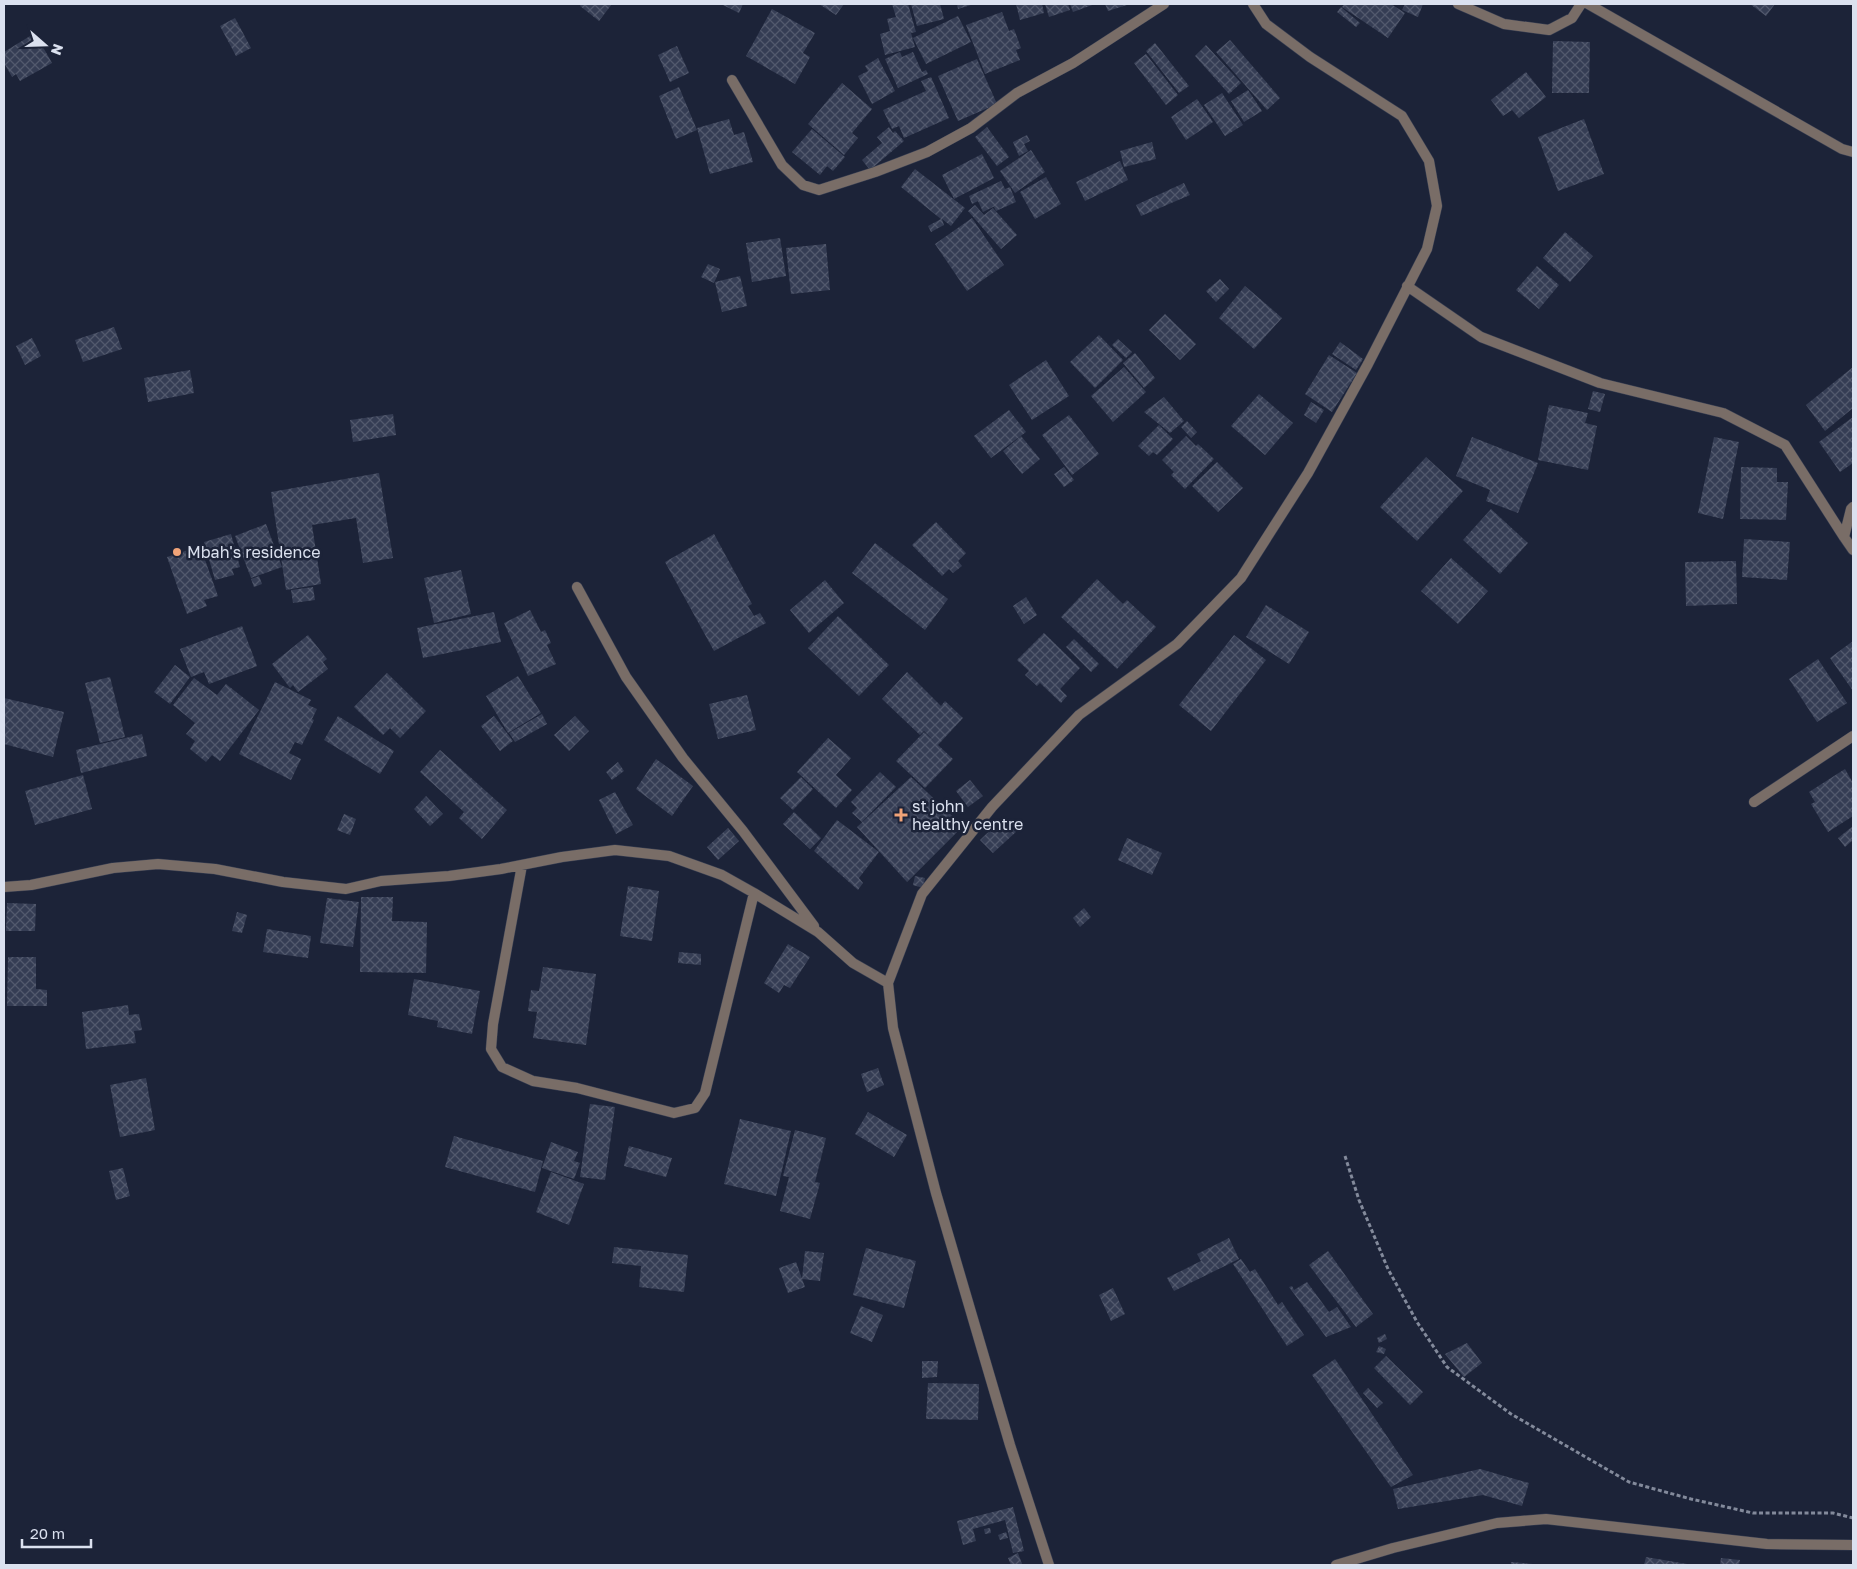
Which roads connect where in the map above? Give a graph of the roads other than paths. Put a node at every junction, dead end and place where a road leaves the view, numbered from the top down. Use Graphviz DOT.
graph roads {
  1 [pos="1164,4"];
  2 [pos="1253,4"];
  3 [pos="1458,4"];
  4 [pos="1581,4"];
  5 [pos="1588,4"];
  6 [pos="732,80"];
  7 [pos="1853,152"];
  8 [pos="1407,286"];
  9 [pos="1853,507"];
  10 [pos="1844,537"];
  11 [pos="1853,550"];
  12 [pos="577,587"];
  13 [pos="1853,736"];
  14 [pos="1754,802"];
  15 [pos="522,865"];
  16 [pos="4,887"];
  17 [pos="754,893"];
  18 [pos="818,932"];
  19 [pos="888,983"];
  20 [pos="1853,1545"];
  21 [pos="1049,1565"];
  22 [pos="1336,1565"];
  1 -- 6 [label="street"];
  2 -- 8 [label="street"];
  3 -- 4 [label="street"];
  5 -- 7 [label="street"];
  8 -- 10 [label="street"];
  8 -- 19 [label="street"];
  9 -- 10 [label="street"];
  10 -- 11 [label="street"];
  12 -- 18 [label="street"];
  13 -- 14 [label="street"];
  15 -- 16 [label="street"];
  15 -- 17 [label="street"];
  15 -- 17 [label="street"];
  17 -- 18 [label="street"];
  18 -- 19 [label="street"];
  19 -- 21 [label="street"];
  20 -- 22 [label="street"];
}
